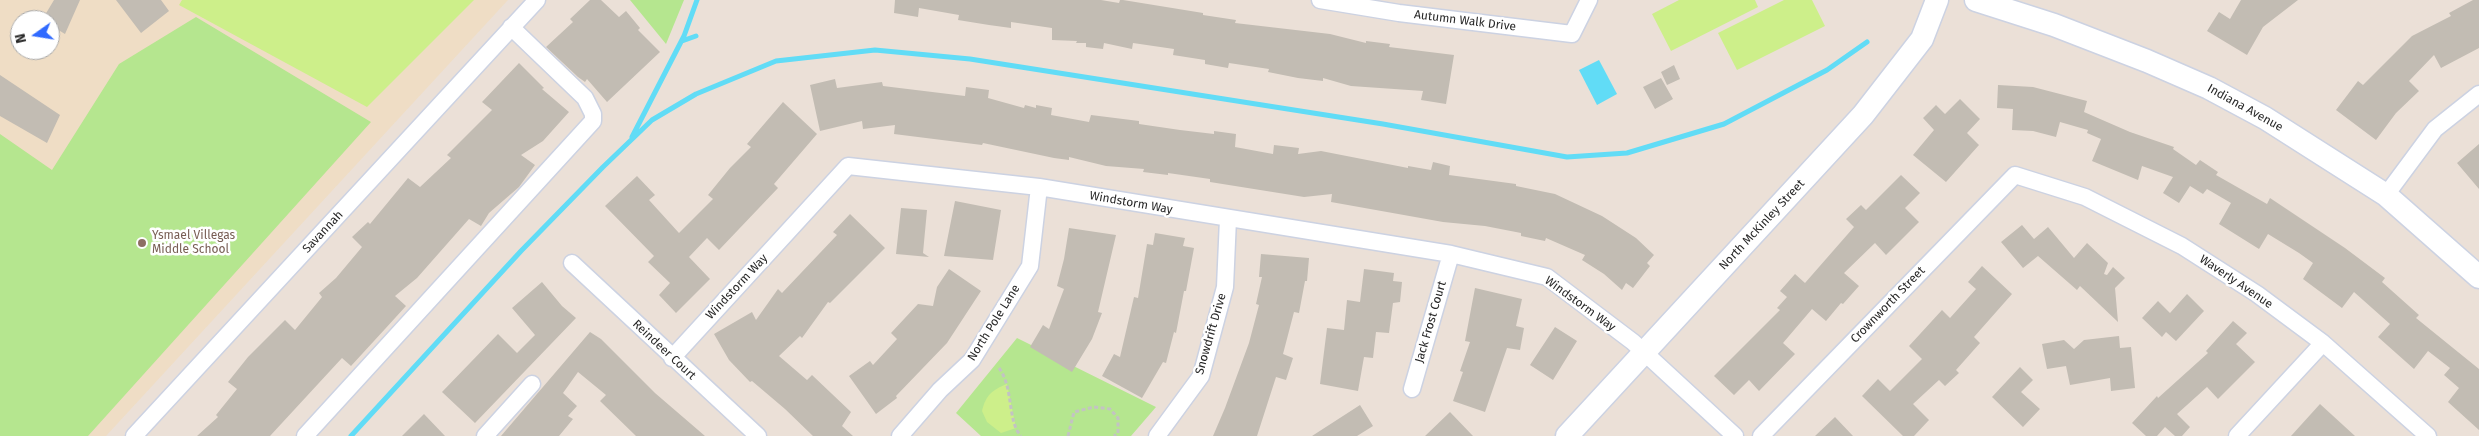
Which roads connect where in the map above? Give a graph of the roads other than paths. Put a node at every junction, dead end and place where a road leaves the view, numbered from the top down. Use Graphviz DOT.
graph roads {
  1 [pos="537,0"];
  2 [pos="1320,0"];
  3 [pos="1589,0"];
  4 [pos="1937,0"];
  5 [pos="1976,0"];
  6 [pos="1400,7"];
  7 [pos="511,28"];
  8 [pos="2479,94"];
  9 [pos="2015,175"];
  10 [pos="1039,187"];
  11 [pos="2386,195"];
  12 [pos="1228,219"];
  13 [pos="1451,254"];
  14 [pos="572,263"];
  15 [pos="2479,277"];
  16 [pos="2322,343"];
  17 [pos="1644,353"];
  18 [pos="672,358"];
  19 [pos="532,384"];
  20 [pos="1412,390"];
  21 [pos="134,436"];
  22 [pos="305,436"];
  23 [pos="485,436"];
  24 [pos="758,436"];
  25 [pos="900,436"];
  26 [pos="1156,436"];
  27 [pos="1567,436"];
  28 [pos="1735,436"];
  29 [pos="1761,436"];
  30 [pos="2237,436"];
  31 [pos="2428,436"];
  1 -- 7 [label="street, Savannah"];
  2 -- 6 [label="street, Autumn Walk Drive"];
  3 -- 6 [label="street, Autumn Walk Drive"];
  4 -- 17 [label="street, North McKinley Street"];
  5 -- 11 [label="street, Indiana Avenue"];
  7 -- 21 [label="street, Savannah"];
  7 -- 22 [label="street"];
  8 -- 11 [label="street"];
  9 -- 16 [label="street, Waverly Avenue"];
  9 -- 29 [label="street, Crownworth Street"];
  10 -- 12 [label="street, Windstorm Way"];
  10 -- 18 [label="street, Windstorm Way"];
  10 -- 25 [label="street, North Pole Lane"];
  11 -- 15 [label="street, Indiana Avenue"];
  12 -- 13 [label="street, Windstorm Way"];
  12 -- 26 [label="street, Snowdrift Drive"];
  13 -- 17 [label="street, Windstorm Way"];
  13 -- 20 [label="street, Jack Frost Court"];
  14 -- 18 [label="street, Reindeer Court"];
  16 -- 30 [label="street"];
  16 -- 31 [label="street, Waverly Avenue"];
  17 -- 27 [label="street, North McKinley Street"];
  17 -- 28 [label="street, Windstorm Way"];
  18 -- 24 [label="street, Reindeer Court"];
  19 -- 23 [label="street"];
}
